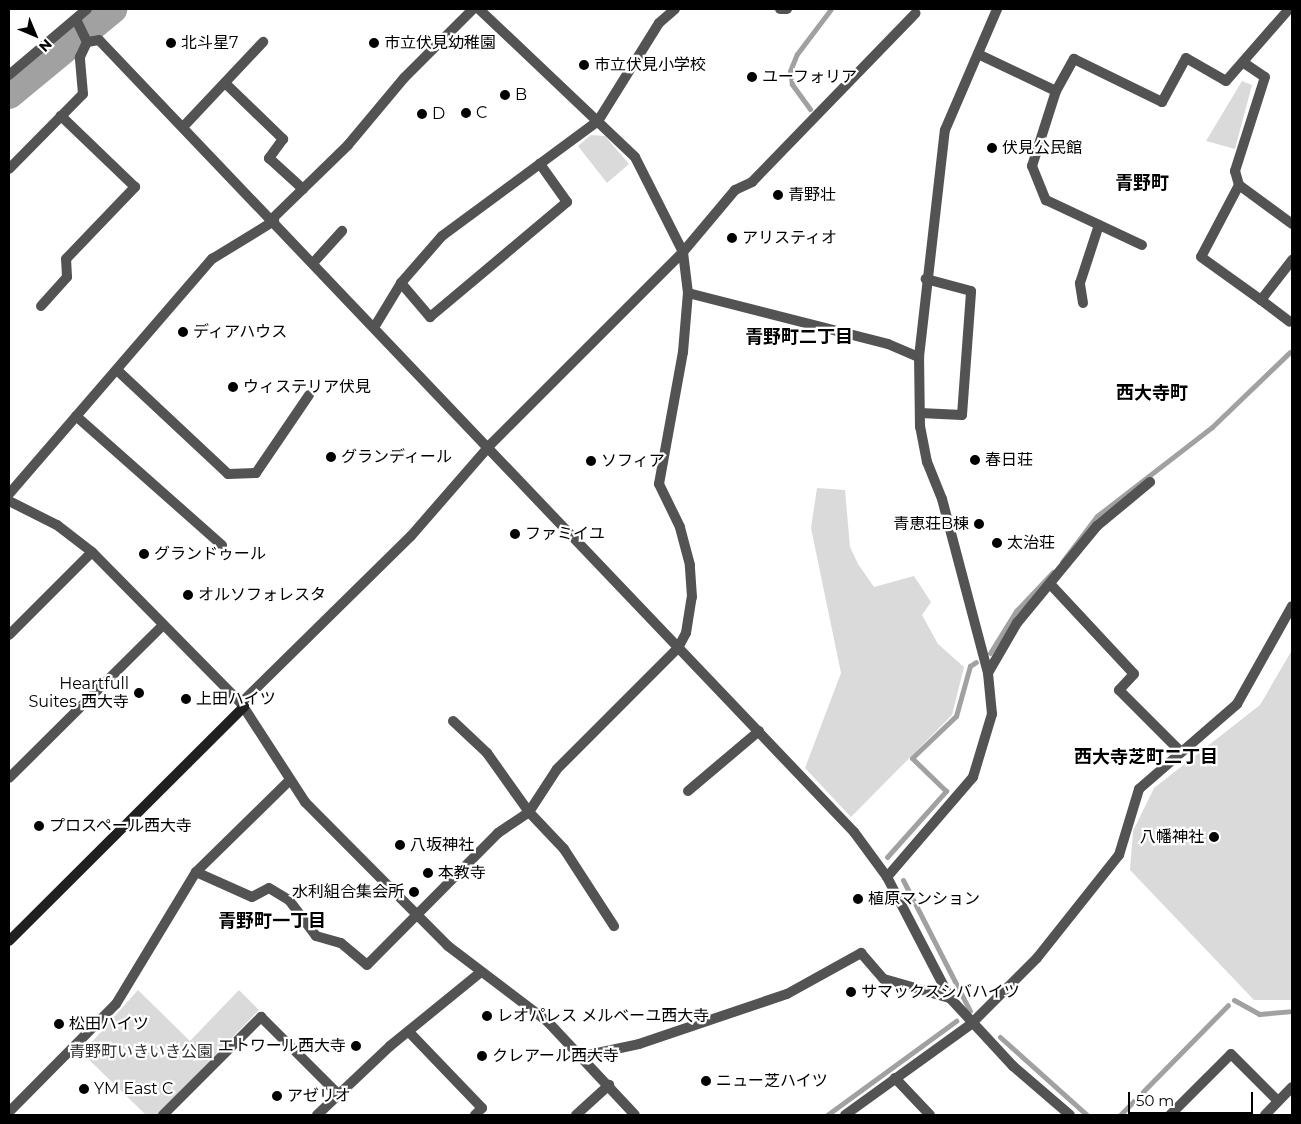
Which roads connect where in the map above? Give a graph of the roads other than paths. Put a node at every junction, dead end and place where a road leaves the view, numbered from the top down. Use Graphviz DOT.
graph roads {
  1 [pos="87,9"];
  2 [pos="473,9"];
  3 [pos="479,9"];
  4 [pos="675,9"];
  5 [pos="780,9"];
  6 [pos="787,9"];
  7 [pos="997,9"];
  8 [pos="1289,9"];
  9 [pos="916,13"];
  10 [pos="78,22"];
  11 [pos="87,42"];
  12 [pos="263,42"];
  13 [pos="978,54"];
  14 [pos="1244,63"];
  15 [pos="9,75"];
  16 [pos="225,83"];
  17 [pos="1056,91"];
  18 [pos="61,116"];
  19 [pos="598,121"];
  20 [pos="183,127"];
  21 [pos="540,164"];
  22 [pos="9,168"];
  23 [pos="1238,186"];
  24 [pos="303,189"];
  25 [pos="273,220"];
  26 [pos="1099,224"];
  27 [pos="1292,224"];
  28 [pos="342,231"];
  29 [pos="1142,245"];
  30 [pos="683,252"];
  31 [pos="1292,260"];
  32 [pos="314,262"];
  33 [pos="926,279"];
  34 [pos="401,283"];
  35 [pos="688,293"];
  36 [pos="1261,300"];
  37 [pos="1083,303"];
  38 [pos="41,306"];
  39 [pos="1290,322"];
  40 [pos="375,326"];
  41 [pos="919,357"];
  42 [pos="117,370"];
  43 [pos="309,394"];
  44 [pos="920,413"];
  45 [pos="76,416"];
  46 [pos="490,445"];
  47 [pos="1150,482"];
  48 [pos="9,494"];
  49 [pos="9,501"];
  50 [pos="222,545"];
  51 [pos="92,552"];
  52 [pos="1052,586"];
  53 [pos="1292,606"];
  54 [pos="161,627"];
  55 [pos="9,635"];
  56 [pos="678,648"];
  57 [pos="988,673"];
  58 [pos="242,705"];
  59 [pos="452,721"];
  60 [pos="760,731"];
  61 [pos="1179,750"];
  62 [pos="9,778"];
  63 [pos="290,780"];
  64 [pos="688,791"];
  65 [pos="529,812"];
  66 [pos="196,872"];
  67 [pos="887,877"];
  68 [pos="417,915"];
  69 [pos="614,926"];
  70 [pos="9,941"];
  71 [pos="481,972"];
  72 [pos="950,998"];
  73 [pos="971,1024"];
  74 [pos="410,1033"];
  75 [pos="583,1056"];
  76 [pos="895,1078"];
  77 [pos="609,1085"];
  78 [pos="1292,1087"];
  79 [pos="338,1094"];
  80 [pos="1278,1101"];
  81 [pos="9,1112"];
  82 [pos="163,1115"];
  83 [pos="317,1115"];
  84 [pos="476,1115"];
  85 [pos="576,1115"];
  86 [pos="635,1115"];
  87 [pos="845,1115"];
  88 [pos="930,1115"];
  89 [pos="1070,1115"];
  90 [pos="1170,1115"];
  91 [pos="1265,1115"];
  1 -- 10 [label="street"];
  2 -- 24 [label="street"];
  3 -- 19 [label="street"];
  4 -- 19 [label="street"];
  5 -- 6 [label="street"];
  7 -- 13 [label="street"];
  8 -- 14 [label="street"];
  9 -- 30 [label="street"];
  10 -- 11 [label="street"];
  10 -- 15 [label="street"];
  11 -- 18 [label="street"];
  11 -- 20 [label="street"];
  12 -- 16 [label="street"];
  13 -- 17 [label="street"];
  13 -- 33 [label="street"];
  14 -- 17 [label="street"];
  14 -- 23 [label="street"];
  16 -- 20 [label="street"];
  16 -- 24 [label="street"];
  17 -- 26 [label="street"];
  18 -- 22 [label="street"];
  18 -- 38 [label="street"];
  19 -- 21 [label="street"];
  19 -- 30 [label="street"];
  20 -- 25 [label="street"];
  21 -- 34 [label="street"];
  21 -- 34 [label="street"];
  23 -- 27 [label="street"];
  23 -- 36 [label="street"];
  24 -- 25 [label="street"];
  25 -- 32 [label="street"];
  25 -- 42 [label="street"];
  26 -- 29 [label="street"];
  26 -- 37 [label="street"];
  28 -- 32 [label="street"];
  30 -- 35 [label="street"];
  30 -- 46 [label="street"];
  31 -- 36 [label="street"];
  32 -- 40 [label="street"];
  33 -- 41 [label="street"];
  33 -- 44 [label="street"];
  34 -- 40 [label="street"];
  35 -- 41 [label="street"];
  35 -- 56 [label="street"];
  36 -- 39 [label="street"];
  40 -- 46 [label="street"];
  41 -- 44 [label="street"];
  42 -- 43 [label="street"];
  42 -- 45 [label="street"];
  44 -- 57 [label="street"];
  45 -- 48 [label="street"];
  45 -- 50 [label="street"];
  46 -- 56 [label="street"];
  46 -- 58 [label="street"];
  47 -- 52 [label="street"];
  49 -- 51 [label="street"];
  51 -- 54 [label="street"];
  51 -- 55 [label="street"];
  52 -- 57 [label="street"];
  52 -- 61 [label="street"];
  53 -- 61 [label="street"];
  54 -- 58 [label="street"];
  54 -- 62 [label="street"];
  56 -- 60 [label="street"];
  56 -- 65 [label="street"];
  57 -- 67 [label="street"];
  58 -- 63 [label="street"];
  58 -- 70 [label="street"];
  59 -- 65 [label="street"];
  60 -- 64 [label="street"];
  60 -- 67 [label="street"];
  61 -- 73 [label="street"];
  63 -- 66 [label="street"];
  63 -- 68 [label="street"];
  65 -- 68 [label="street"];
  65 -- 69 [label="street"];
  66 -- 68 [label="street"];
  66 -- 81 [label="street"];
  67 -- 72 [label="street"];
  68 -- 71 [label="street"];
  71 -- 74 [label="street"];
  71 -- 75 [label="street"];
  72 -- 73 [label="street"];
  72 -- 75 [label="street"];
  73 -- 76 [label="street"];
  73 -- 89 [label="street"];
  74 -- 79 [label="street"];
  74 -- 84 [label="street"];
  75 -- 77 [label="street"];
  76 -- 87 [label="street"];
  76 -- 88 [label="street"];
  77 -- 85 [label="street"];
  77 -- 86 [label="street"];
  78 -- 80 [label="street"];
  79 -- 82 [label="street"];
  79 -- 83 [label="street"];
  80 -- 90 [label="street"];
  80 -- 91 [label="street"];
}
